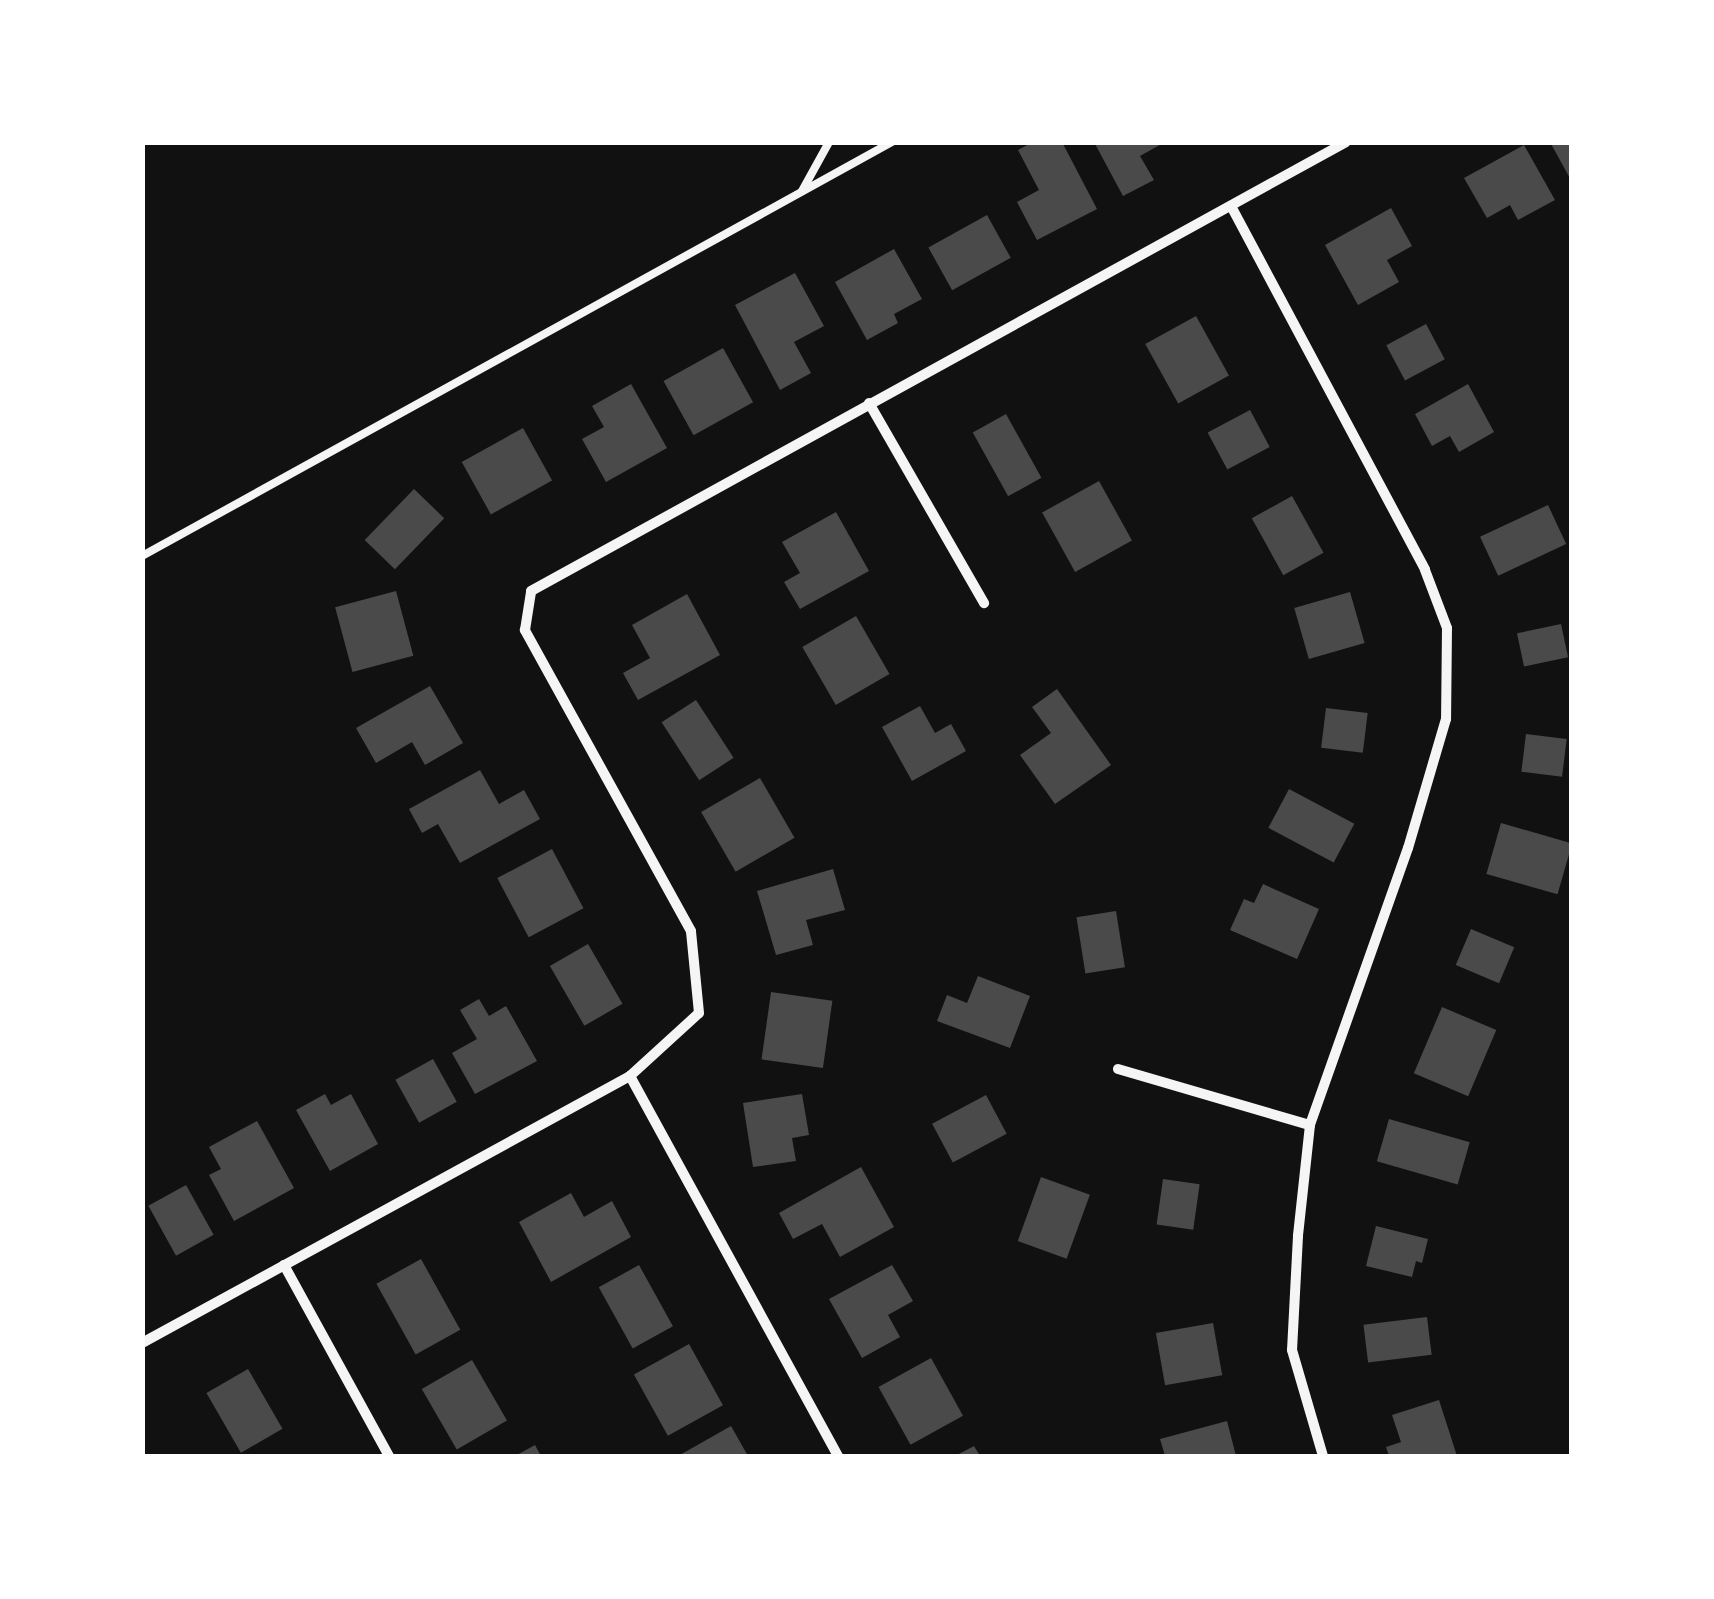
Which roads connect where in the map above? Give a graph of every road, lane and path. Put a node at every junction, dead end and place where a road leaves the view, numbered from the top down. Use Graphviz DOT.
graph roads {
  1 [pos="829,142"];
  2 [pos="892,142"];
  3 [pos="1346,142"];
  4 [pos="800,193"];
  5 [pos="1232,206"];
  6 [pos="869,404"];
  7 [pos="142,556"];
  8 [pos="984,603"];
  9 [pos="1118,1068"];
  10 [pos="630,1076"];
  11 [pos="1310,1125"];
  12 [pos="284,1266"];
  13 [pos="142,1343"];
  14 [pos="389,1456"];
  15 [pos="838,1456"];
  16 [pos="1323,1456"];
  1 -- 4 [label="lane"];
  2 -- 4 [label="lane"];
  3 -- 5 [label="street"];
  4 -- 7 [label="lane"];
  5 -- 6 [label="street"];
  5 -- 11 [label="street"];
  6 -- 8 [label="street"];
  6 -- 10 [label="street"];
  9 -- 11 [label="street"];
  10 -- 12 [label="street"];
  10 -- 15 [label="street"];
  11 -- 16 [label="street"];
  12 -- 13 [label="street"];
  12 -- 14 [label="street"];
}
